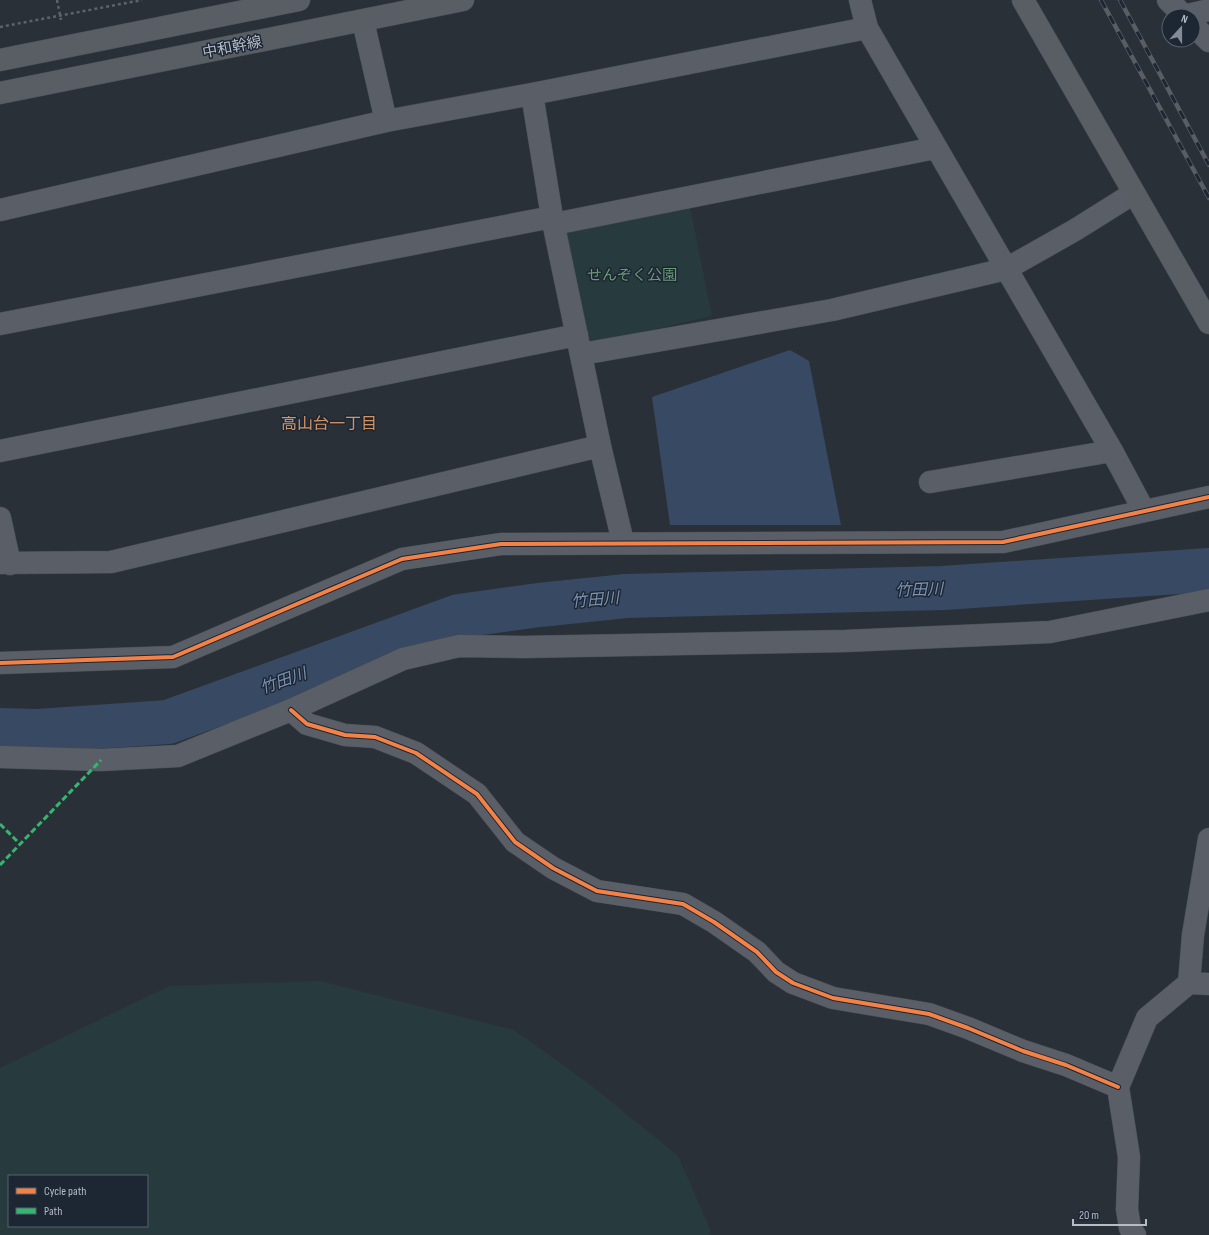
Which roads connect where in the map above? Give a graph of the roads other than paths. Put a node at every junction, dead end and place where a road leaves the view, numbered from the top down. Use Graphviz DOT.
graph roads {
  1 [pos="299,0"];
  2 [pos="463,0"];
  3 [pos="860,0"];
  4 [pos="1023,0"];
  5 [pos="1168,0"];
  6 [pos="1176,8"];
  7 [pos="363,21"];
  8 [pos="867,28"];
  9 [pos="1201,33"];
  10 [pos="1209,41"];
  11 [pos="0,60"];
  12 [pos="0,93"];
  13 [pos="532,94"];
  14 [pos="386,121"];
  15 [pos="936,148"];
  16 [pos="1134,192"];
  17 [pos="0,210"];
  18 [pos="553,220"];
  19 [pos="1006,269"];
  20 [pos="1209,322"];
  21 [pos="0,324"];
  22 [pos="579,344"];
  23 [pos="600,446"];
  24 [pos="0,451"];
  25 [pos="1112,451"];
  26 [pos="930,482"];
  27 [pos="1209,497"];
  28 [pos="1144,511"];
  29 [pos="0,518"];
  30 [pos="623,542"];
  31 [pos="5,564"];
  32 [pos="1209,600"];
  33 [pos="0,664"];
  34 [pos="291,710"];
  35 [pos="0,757"];
  36 [pos="1209,839"];
  37 [pos="1199,983"];
  38 [pos="1118,1087"];
  39 [pos="1135,1235"];
  1 -- 11 [label="main road"];
  2 -- 7 [label="main road, 中和幹線"];
  3 -- 8 [label="street"];
  4 -- 16 [label="main road"];
  5 -- 6 [label="street"];
  7 -- 12 [label="main road, 中和幹線"];
  7 -- 14 [label="street"];
  8 -- 13 [label="street"];
  8 -- 15 [label="street"];
  9 -- 10 [label="street"];
  13 -- 14 [label="street"];
  13 -- 18 [label="street"];
  14 -- 17 [label="street"];
  15 -- 18 [label="street"];
  15 -- 19 [label="street"];
  16 -- 19 [label="street"];
  16 -- 20 [label="main road"];
  18 -- 21 [label="street"];
  18 -- 22 [label="street"];
  19 -- 22 [label="street"];
  19 -- 25 [label="street"];
  22 -- 23 [label="street"];
  22 -- 24 [label="street"];
  23 -- 30 [label="street"];
  23 -- 31 [label="street"];
  25 -- 26 [label="street"];
  25 -- 28 [label="street"];
  27 -- 28 [label="street"];
  28 -- 30 [label="street"];
  29 -- 31 [label="street"];
  30 -- 33 [label="street"];
  32 -- 34 [label="street"];
  34 -- 35 [label="street"];
  34 -- 38 [label="street"];
  36 -- 37 [label="street"];
  37 -- 38 [label="street"];
  38 -- 39 [label="street"];
}
